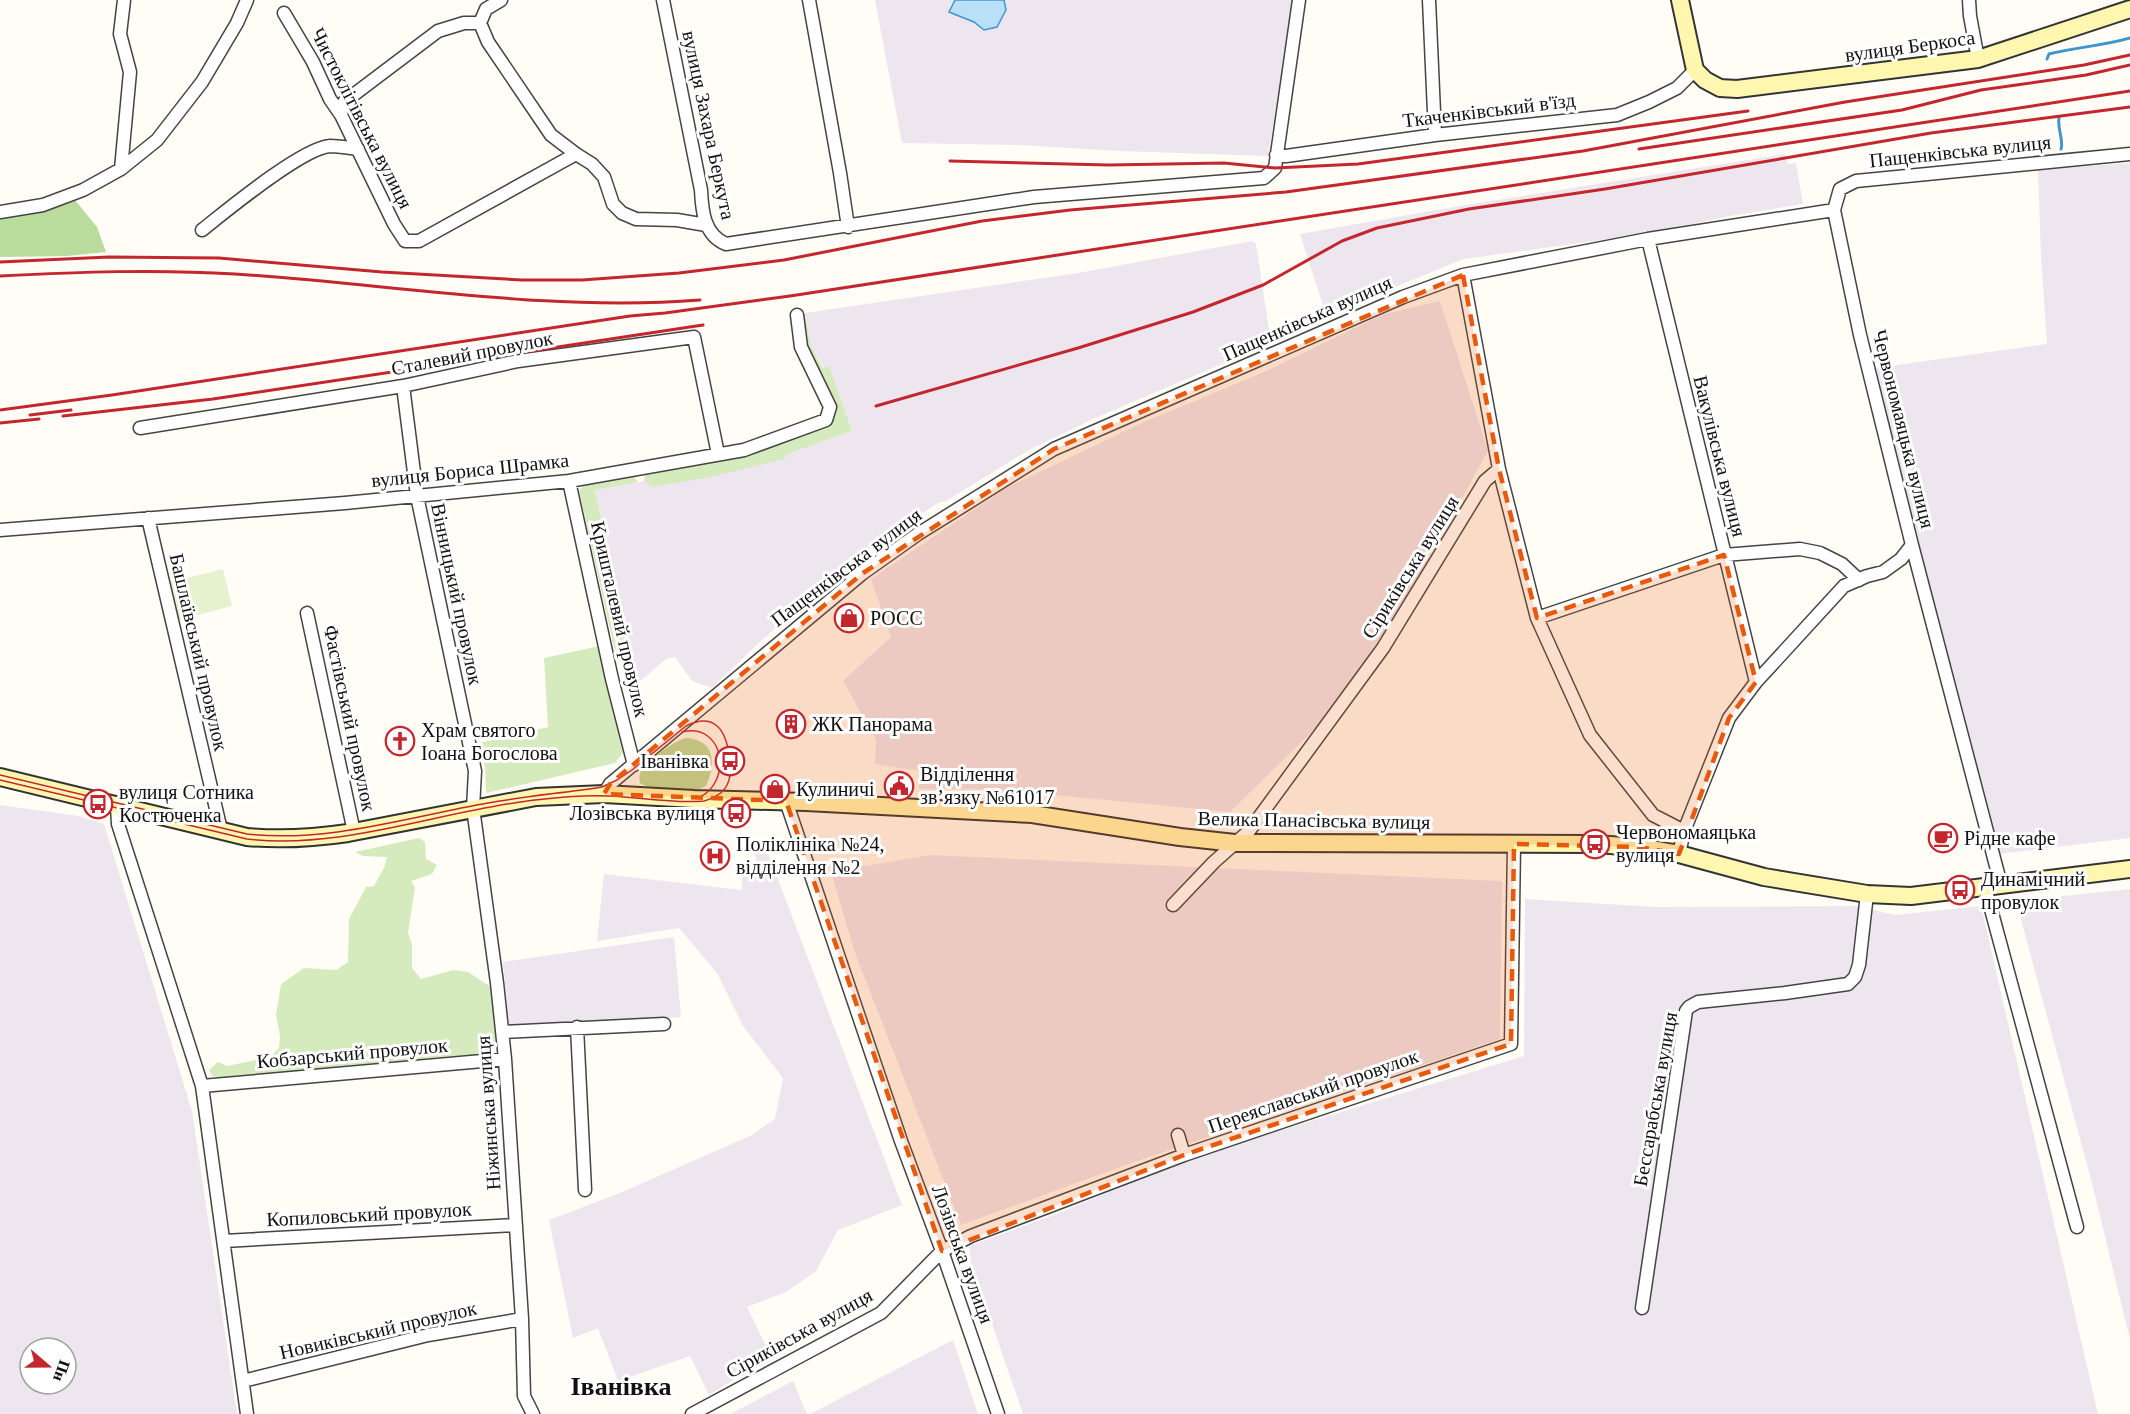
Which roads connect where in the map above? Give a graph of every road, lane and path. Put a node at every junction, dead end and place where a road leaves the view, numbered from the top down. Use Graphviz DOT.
graph roads {
  1 [pos="124,0"];
  2 [pos="247,0"];
  3 [pos="501,0"];
  4 [pos="663,0"];
  5 [pos="809,0"];
  6 [pos="1299,0"];
  7 [pos="1430,0"];
  8 [pos="1680,0"];
  9 [pos="1969,0"];
  10 [pos="2130,9"];
  11 [pos="284,13"];
  12 [pos="480,23"];
  13 [pos="1978,59"];
  14 [pos="1695,70"];
  15 [pos="341,115"];
  16 [pos="1435,135"];
  17 [pos="358,149"];
  18 [pos="576,154"];
  19 [pos="2130,154"];
  20 [pos="1276,155"];
  21 [pos="121,169"];
  22 [pos="1834,210"];
  23 [pos="0,212"];
  24 [pos="706,225"];
  25 [pos="848,227"];
  26 [pos="202,230"];
  27 [pos="1648,239"];
  28 [pos="1463,275"];
  29 [pos="797,315"];
  30 [pos="403,386"];
  31 [pos="140,428"];
  32 [pos="718,454"];
  33 [pos="1499,469"];
  34 [pos="569,481"];
  35 [pos="417,495"];
  36 [pos="148,518"];
  37 [pos="0,530"];
  38 [pos="1912,545"];
  39 [pos="1724,555"];
  40 [pos="1859,580"];
  41 [pos="307,613"];
  42 [pos="1537,618"];
  43 [pos="1756,682"];
  44 [pos="634,765"];
  45 [pos="0,777"];
  46 [pos="604,794"];
  47 [pos="786,801"];
  48 [pos="117,806"];
  49 [pos="473,808"];
  50 [pos="221,830"];
  51 [pos="1684,831"];
  52 [pos="354,832"];
  53 [pos="1235,843"];
  54 [pos="1514,844"];
  55 [pos="1679,854"];
  56 [pos="2130,869"];
  57 [pos="1993,886"];
  58 [pos="1868,894"];
  59 [pos="1173,905"];
  60 [pos="664,1024"];
  61 [pos="577,1027"];
  62 [pos="502,1032"];
  63 [pos="505,1059"];
  64 [pos="202,1086"];
  65 [pos="1178,1135"];
  66 [pos="1184,1155"];
  67 [pos="585,1190"];
  68 [pos="516,1225"];
  69 [pos="2077,1227"];
  70 [pos="224,1241"];
  71 [pos="942,1251"];
  72 [pos="1642,1308"];
  73 [pos="522,1319"];
  74 [pos="243,1381"];
  75 [pos="247,1414"];
  76 [pos="533,1414"];
  77 [pos="692,1414"];
  78 [pos="998,1414"];
  1 -- 21 [label="street"];
  2 -- 21 [label="street"];
  3 -- 12 [label="street"];
  4 -- 24 [label="street, вулиця Захара Беркута"];
  5 -- 25 [label="street"];
  6 -- 20 [label="street"];
  7 -- 16 [label="street"];
  8 -- 14 [label="street"];
  9 -- 13 [label="street"];
  10 -- 13 [label="street, вулиця Беркоса"];
  11 -- 15 [label="street, Чистоклітівська вулиця"];
  12 -- 15 [label="street"];
  12 -- 18 [label="street"];
  13 -- 14 [label="street, вулиця Беркоса"];
  14 -- 16 [label="street, Ткаченківський в'їзд"];
  15 -- 17 [label="street, Чистоклітівська вулиця"];
  16 -- 20 [label="street, Ткаченківський в'їзд"];
  17 -- 18 [label="street, Чистоклітівська вулиця"];
  17 -- 26 [label="street"];
  18 -- 24 [label="street"];
  19 -- 22 [label="street, Пащенківська вулиця"];
  20 -- 25 [label="street"];
  21 -- 23 [label="street"];
  22 -- 27 [label="street, Пащенківська вулиця"];
  22 -- 38 [label="street, Червономаяцька вулиця"];
  24 -- 25 [label="street, вулиця Захара Беркута"];
  27 -- 28 [label="street, Пащенківська вулиця"];
  27 -- 39 [label="street, Вакулівська вулиця"];
  28 -- 33 [label="street"];
  28 -- 44 [label="street, Пащенківська вулиця"];
  29 -- 32 [label="street, вулиця Бориса Шрамка"];
  30 -- 31 [label="street, Сталевий провулок"];
  30 -- 32 [label="street, Сталевий провулок"];
  30 -- 35 [label="street, Вінницький провулок"];
  32 -- 34 [label="street, вулиця Бориса Шрамка"];
  33 -- 42 [label="street"];
  33 -- 53 [label="street, Сіриківська вулиця"];
  34 -- 35 [label="street, вулиця Бориса Шрамка"];
  34 -- 44 [label="street, Кришталевий провулок"];
  35 -- 36 [label="street, вулиця Бориса Шрамка"];
  35 -- 49 [label="street, Вінницький провулок"];
  36 -- 37 [label="street, вулиця Бориса Шрамка"];
  36 -- 50 [label="street, Башлаївський провулок"];
  38 -- 40 [label="street, Червономаяцька вулиця"];
  38 -- 57 [label="street"];
  39 -- 40 [label="street"];
  39 -- 42 [label="street"];
  39 -- 43 [label="street, Вакулівська вулиця"];
  40 -- 43 [label="street, Червономаяцька вулиця"];
  41 -- 52 [label="street, Фастівський провулок"];
  42 -- 51 [label="street"];
  43 -- 51 [label="street, Червономаяцька вулиця"];
  44 -- 46 [label="street, Пащенківська вулиця"];
  45 -- 48 [label="street, Велика Панасівська вулиця"];
  46 -- 47 [label="street, Велика Панасівська вулиця"];
  46 -- 49 [label="street, Велика Панасівська вулиця"];
  47 -- 53 [label="street, Велика Панасівська вулиця"];
  47 -- 71 [label="street, Лозівська вулиця"];
  48 -- 50 [label="street, Велика Панасівська вулиця"];
  48 -- 64 [label="street"];
  49 -- 52 [label="street, Велика Панасівська вулиця"];
  49 -- 62 [label="street, Ніжинська вулиця"];
  50 -- 52 [label="street, Велика Панасівська вулиця"];
  51 -- 55 [label="street, Червономаяцька вулиця"];
  53 -- 54 [label="street, Велика Панасівська вулиця"];
  53 -- 59 [label="street, Сіриківська вулиця"];
  54 -- 55 [label="street, Велика Панасівська вулиця"];
  54 -- 66 [label="street, Переяславський провулок"];
  55 -- 58 [label="street, Велика Панасівська вулиця"];
  56 -- 57 [label="street, Велика Панасівська вулиця"];
  57 -- 58 [label="street, Велика Панасівська вулиця"];
  57 -- 69 [label="street"];
  58 -- 72 [label="street, Бессарабська вулиця"];
  60 -- 61 [label="street"];
  61 -- 62 [label="street"];
  61 -- 67 [label="street"];
  62 -- 63 [label="street, Ніжинська вулиця"];
  63 -- 64 [label="street, Кобзарський провулок"];
  63 -- 68 [label="street, Ніжинська вулиця"];
  64 -- 70 [label="street"];
  65 -- 66 [label="street"];
  66 -- 71 [label="street, Переяславський провулок"];
  68 -- 70 [label="street, Копиловський провулок"];
  68 -- 73 [label="street, Ніжинська вулиця"];
  70 -- 74 [label="street"];
  71 -- 77 [label="street, Сіриківська вулиця"];
  71 -- 78 [label="street, Лозівська вулиця"];
  73 -- 74 [label="street, Новиківський провулок"];
  73 -- 76 [label="street, Ніжинська вулиця"];
  74 -- 75 [label="street"];
}
